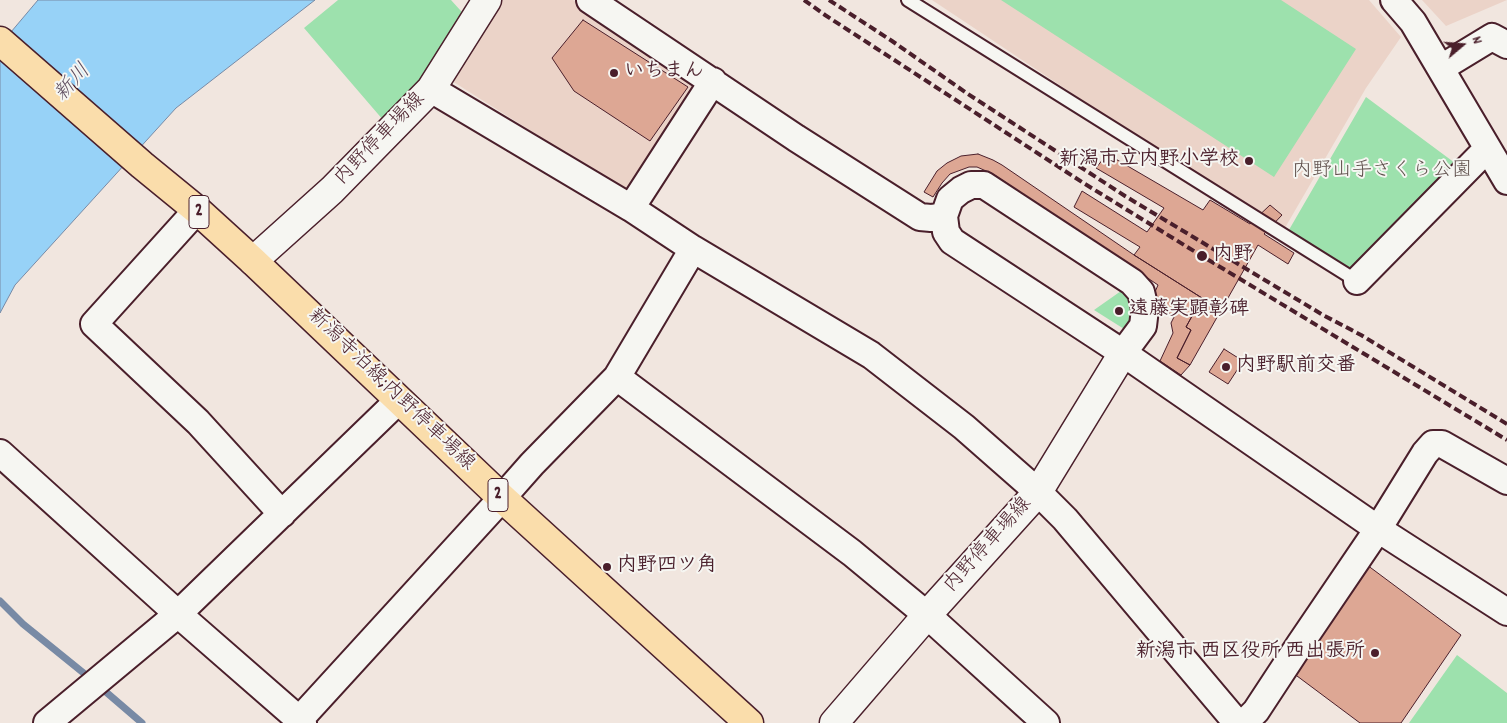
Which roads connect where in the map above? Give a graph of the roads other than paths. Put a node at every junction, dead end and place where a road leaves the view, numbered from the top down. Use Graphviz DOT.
graph roads {
  1 [pos="486,0"];
  2 [pos="590,0"];
  3 [pos="908,0"];
  4 [pos="1394,0"];
  5 [pos="0,40"];
  6 [pos="1507,45"];
  7 [pos="1441,68"];
  8 [pos="713,81"];
  9 [pos="431,89"];
  10 [pos="1487,149"];
  11 [pos="1507,182"];
  12 [pos="631,208"];
  13 [pos="197,210"];
  14 [pos="944,216"];
  15 [pos="692,248"];
  16 [pos="253,261"];
  17 [pos="1357,282"];
  18 [pos="1123,353"];
  19 [pos="617,377"];
  20 [pos="399,400"];
  21 [pos="0,453"];
  22 [pos="1507,481"];
  23 [pos="1038,492"];
  24 [pos="502,498"];
  25 [pos="282,514"];
  26 [pos="1378,529"];
  27 [pos="1507,612"];
  28 [pos="178,614"];
  29 [pos="927,615"];
  30 [pos="301,721"];
  31 [pos="47,723"];
  32 [pos="749,723"];
  33 [pos="834,723"];
  34 [pos="1046,723"];
  35 [pos="1237,723"];
  36 [pos="1244,723"];
  1 -- 9 [label="main road, 内野停車場線"];
  2 -- 8 [label="street"];
  3 -- 17 [label="lane"];
  4 -- 7 [label="street"];
  5 -- 13 [label="main road, 2"];
  6 -- 7 [label="street"];
  7 -- 10 [label="street"];
  8 -- 12 [label="street"];
  8 -- 14 [label="street"];
  9 -- 12 [label="street"];
  9 -- 16 [label="main road, 内野停車場線"];
  10 -- 11 [label="street"];
  10 -- 17 [label="street"];
  12 -- 15 [label="street"];
  13 -- 16 [label="main road, 2"];
  13 -- 25 [label="street"];
  14 -- 18 [label="street"];
  14 -- 18 [label="street"];
  15 -- 19 [label="street"];
  15 -- 23 [label="street"];
  16 -- 20 [label="main road, 新潟寺泊線;内野停車場線 / 2"];
  18 -- 23 [label="main road, 内野停車場線"];
  18 -- 26 [label="street"];
  19 -- 24 [label="street"];
  19 -- 29 [label="street"];
  20 -- 24 [label="main road, 新潟寺泊線;内野停車場線 / 2"];
  20 -- 25 [label="street"];
  21 -- 28 [label="street"];
  22 -- 26 [label="street"];
  23 -- 29 [label="main road, 内野停車場線"];
  23 -- 35 [label="street"];
  24 -- 30 [label="street"];
  24 -- 32 [label="main road, 新潟寺泊線;内野停車場線 / 2"];
  25 -- 28 [label="street"];
  26 -- 27 [label="street"];
  26 -- 36 [label="street"];
  28 -- 30 [label="street"];
  28 -- 31 [label="street"];
  29 -- 33 [label="main road, 内野停車場線"];
  29 -- 34 [label="street"];
}
